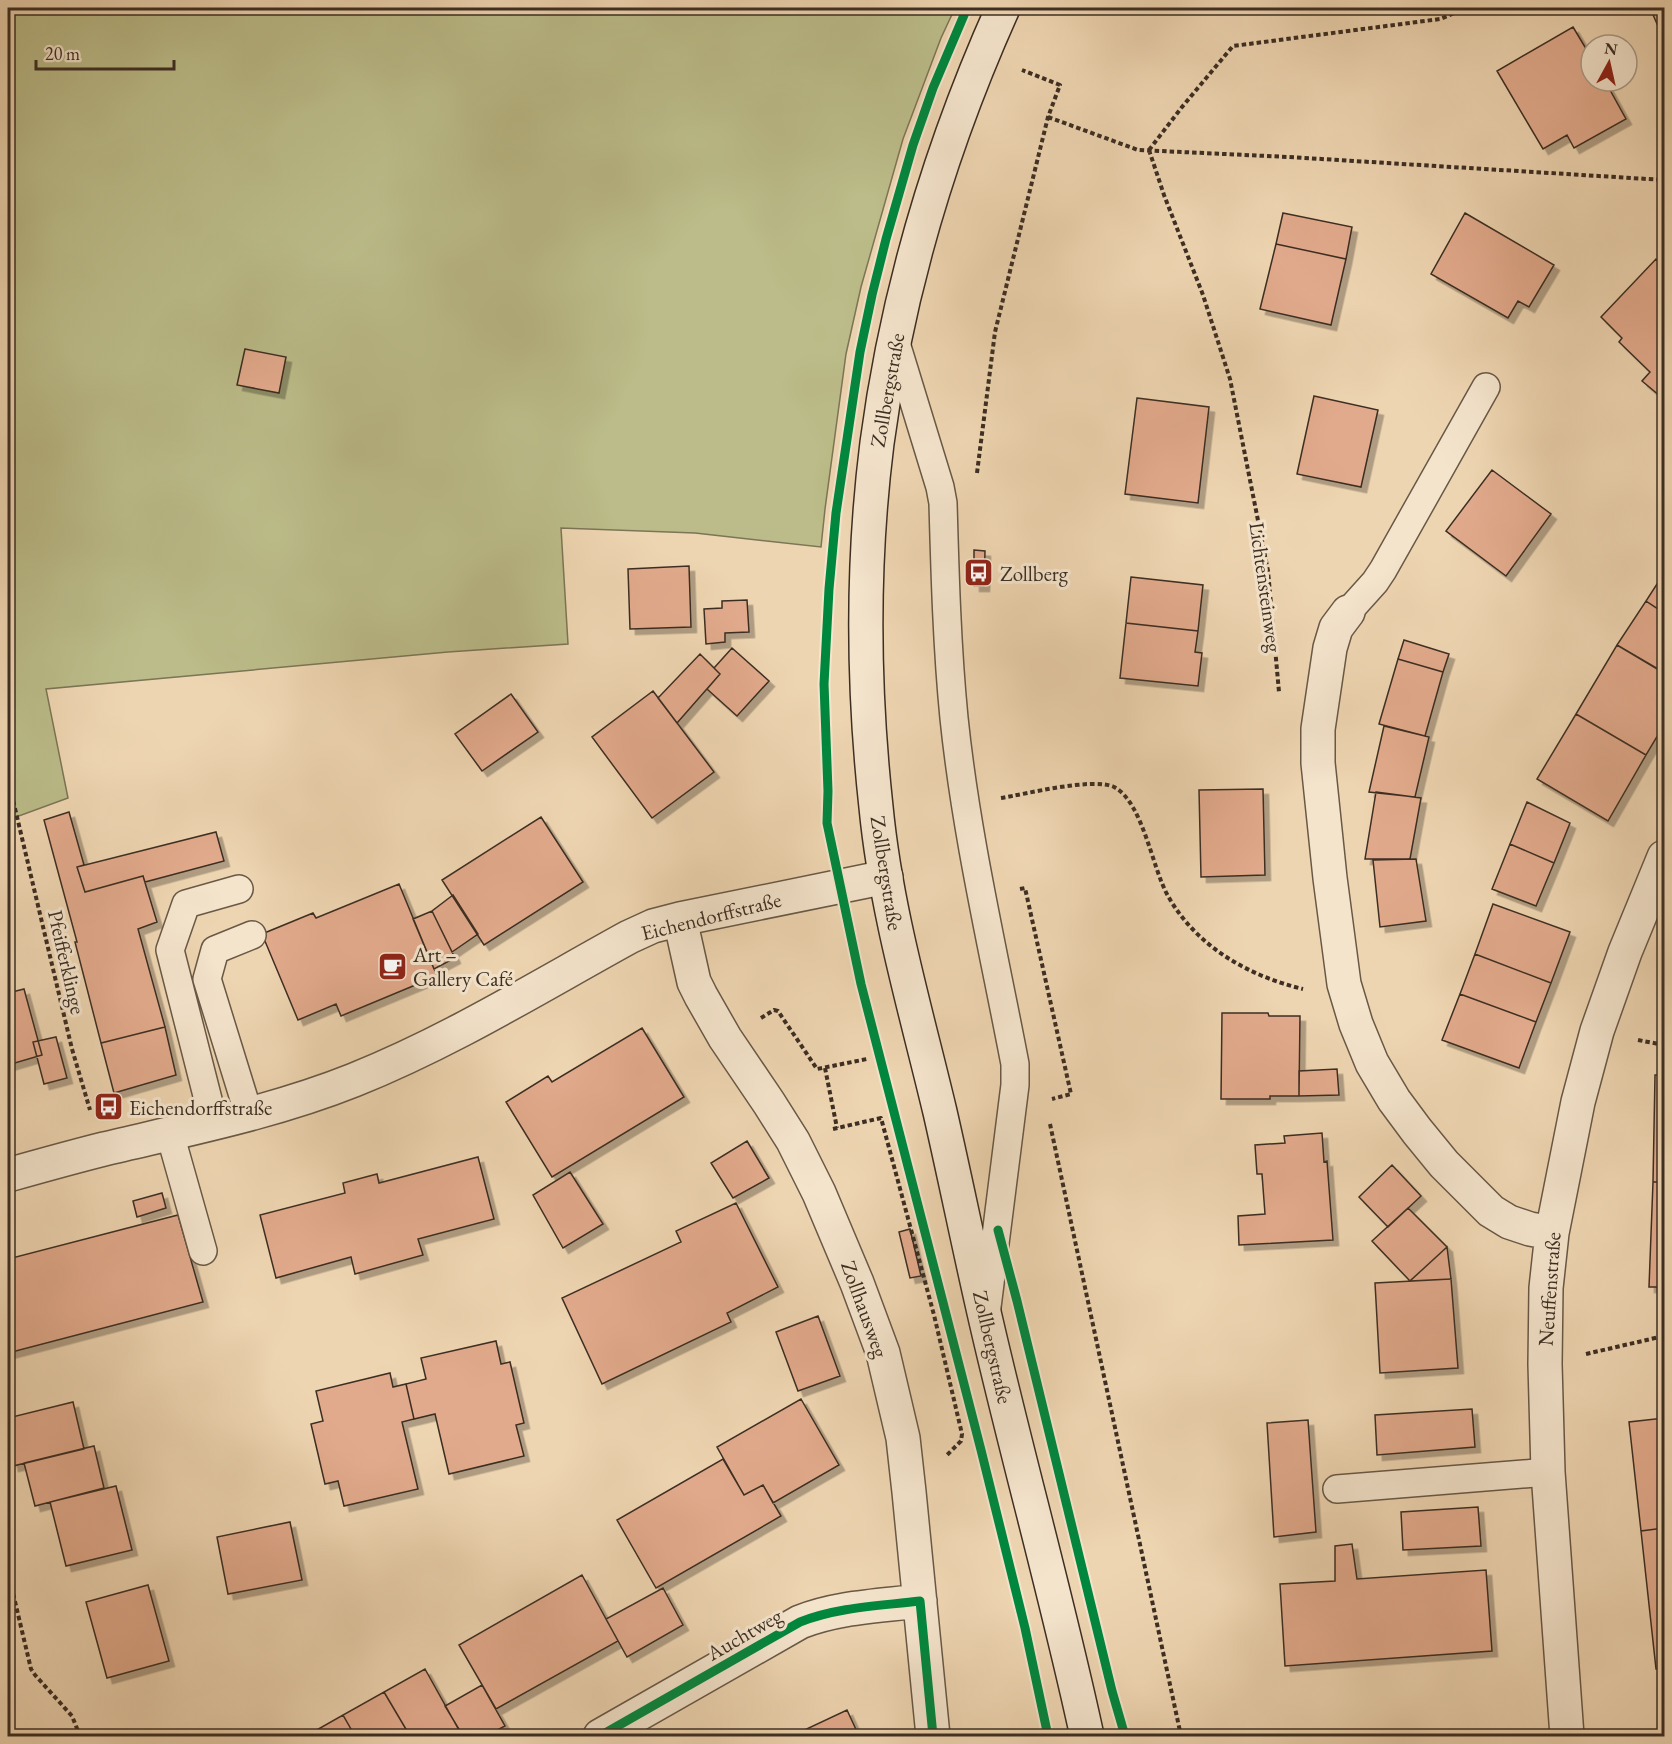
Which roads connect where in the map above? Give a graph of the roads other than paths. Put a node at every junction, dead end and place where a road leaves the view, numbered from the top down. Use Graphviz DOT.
graph roads {
  1 [pos="1003,8"];
  2 [pos="895,340"];
  3 [pos="1486,387"];
  4 [pos="1348,612"];
  5 [pos="1665,857"];
  6 [pos="886,877"];
  7 [pos="239,888"];
  8 [pos="680,919"];
  9 [pos="252,935"];
  10 [pos="249,1115"];
  11 [pos="214,1123"];
  12 [pos="170,1134"];
  13 [pos="8,1175"];
  14 [pos="1552,1233"];
  15 [pos="203,1251"];
  16 [pos="986,1320"];
  17 [pos="1548,1472"];
  18 [pos="1337,1489"];
  19 [pos="920,1601"];
  20 [pos="600,1737"];
  21 [pos="933,1737"];
  22 [pos="1087,1737"];
  23 [pos="1567,1737"];
  1 -- 2 [label="street, Zollbergstraße"];
  2 -- 6 [label="street, Zollbergstraße"];
  2 -- 16 [label="lane"];
  3 -- 4 [label="lane"];
  4 -- 14 [label="street"];
  5 -- 14 [label="street, Neuffenstraße"];
  6 -- 8 [label="street, Eichendorffstraße"];
  6 -- 16 [label="street, Zollbergstraße"];
  7 -- 11 [label="lane"];
  8 -- 10 [label="street, Eichendorffstraße"];
  8 -- 19 [label="street, Zollhausweg"];
  9 -- 10 [label="lane"];
  10 -- 11 [label="street, Eichendorffstraße"];
  11 -- 12 [label="street, Eichendorffstraße"];
  12 -- 13 [label="street, Eichendorffstraße"];
  12 -- 15 [label="lane"];
  14 -- 17 [label="street, Neuffenstraße"];
  16 -- 22 [label="street, Zollbergstraße"];
  17 -- 18 [label="lane"];
  17 -- 23 [label="street, Neuffenstraße"];
  19 -- 20 [label="street, Auchtweg"];
  19 -- 21 [label="street, Zollhausweg"];
}
